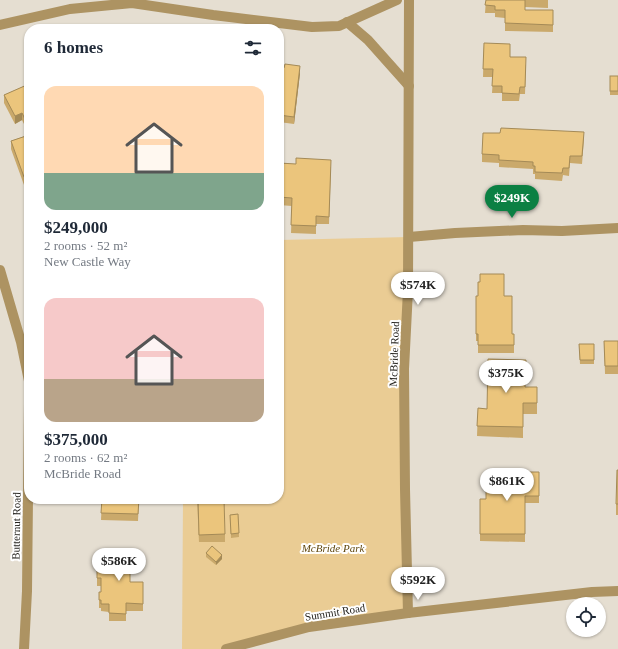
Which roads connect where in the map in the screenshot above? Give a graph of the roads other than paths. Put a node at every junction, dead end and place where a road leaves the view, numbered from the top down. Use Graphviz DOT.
graph roads {
  1 [pos="397,0"];
  2 [pos="409,0"];
  3 [pos="347,22"];
  4 [pos="0,25"];
  5 [pos="409,86"];
  6 [pos="618,228"];
  7 [pos="408,237"];
  8 [pos="0,270"];
  9 [pos="24,357"];
  10 [pos="28,504"];
  11 [pos="618,591"];
  12 [pos="408,613"];
  13 [pos="24,649"];
  14 [pos="226,649"];
  1 -- 3 [label="street"];
  2 -- 5 [label="street, McBride Road"];
  3 -- 4 [label="street"];
  3 -- 5 [label="street"];
  5 -- 7 [label="street, McBride Road"];
  6 -- 7 [label="street"];
  7 -- 12 [label="street, McBride Road"];
  8 -- 9 [label="street"];
  10 -- 13 [label="street, Butternut Road"];
  11 -- 12 [label="street, Summit Road"];
  12 -- 14 [label="street, Summit Road"];
}
